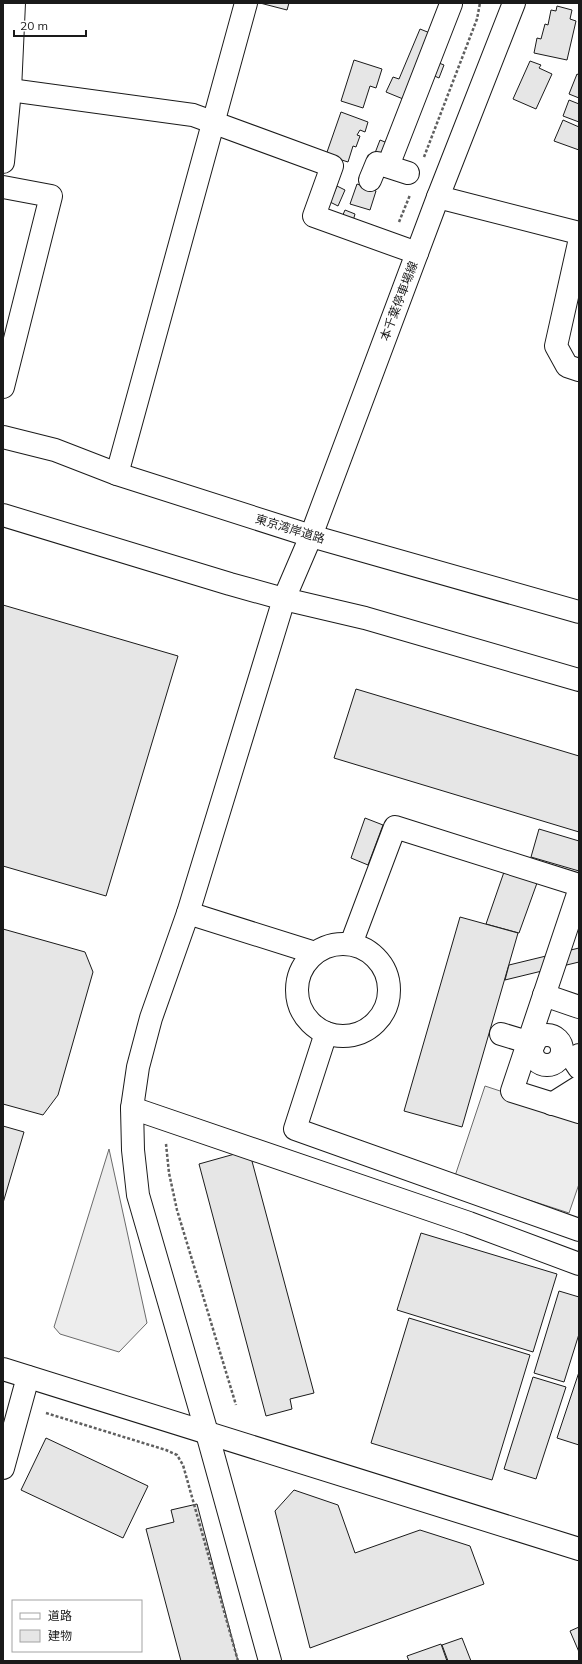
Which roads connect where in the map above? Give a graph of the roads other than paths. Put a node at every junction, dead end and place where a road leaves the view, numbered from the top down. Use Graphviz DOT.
graph roads {
  1 [pos="14,3"];
  2 [pos="246,3"];
  3 [pos="514,3"];
  4 [pos="451,4"];
  5 [pos="10,90"];
  6 [pos="213,124"];
  7 [pos="3,162"];
  8 [pos="370,180"];
  9 [pos="3,187"];
  10 [pos="438,197"];
  11 [pos="579,233"];
  12 [pos="579,242"];
  13 [pos="417,254"];
  14 [pos="579,370"];
  15 [pos="3,387"];
  16 [pos="3,437"];
  17 [pos="117,474"];
  18 [pos="3,515"];
  19 [pos="310,536"];
  20 [pos="284,599"];
  21 [pos="579,612"];
  22 [pos="579,680"];
  23 [pos="579,885"];
  24 [pos="579,891"];
  25 [pos="188,913"];
  26 [pos="350,944"];
  27 [pos="315,953"];
  28 [pos="544,995"];
  29 [pos="576,1009"];
  30 [pos="326,1033"];
  31 [pos="501,1034"];
  32 [pos="531,1043"];
  33 [pos="573,1059"];
  34 [pos="579,1086"];
  35 [pos="552,1104"];
  36 [pos="132,1108"];
  37 [pos="579,1112"];
  38 [pos="479,1195"];
  39 [pos="469,1223"];
  40 [pos="579,1230"];
  41 [pos="579,1264"];
  42 [pos="3,1369"];
  43 [pos="28,1377"];
  44 [pos="207,1433"];
  45 [pos="3,1468"];
  46 [pos="579,1549"];
  47 [pos="270,1661"];
  1 -- 5 [label="main road"];
  2 -- 6 [label="main road"];
  3 -- 10 [label="main road, 本千葉停車場線"];
  4 -- 8 [label="main road"];
  5 -- 6 [label="main road"];
  5 -- 7 [label="main road"];
  6 -- 13 [label="main road"];
  6 -- 17 [label="main road"];
  9 -- 15 [label="main road"];
  10 -- 11 [label="main road"];
  10 -- 13 [label="main road, 本千葉停車場線"];
  12 -- 14 [label="main road"];
  13 -- 19 [label="main road, 本千葉停車場線"];
  16 -- 17 [label="main road, 東京湾岸道路"];
  17 -- 19 [label="main road, 東京湾岸道路"];
  18 -- 20 [label="main road"];
  19 -- 20 [label="main road, 本千葉停車場線"];
  19 -- 21 [label="main road, 東京湾岸道路"];
  20 -- 22 [label="main road"];
  20 -- 25 [label="main road, 本千葉停車場線"];
  23 -- 26 [label="main road"];
  24 -- 28 [label="main road"];
  25 -- 27 [label="main road"];
  25 -- 36 [label="main road, 本千葉停車場線"];
  26 -- 27 [label="main road"];
  26 -- 30 [label="main road"];
  27 -- 30 [label="main road"];
  28 -- 29 [label="main road"];
  28 -- 32 [label="main road"];
  30 -- 38 [label="main road"];
  31 -- 32 [label="main road"];
  32 -- 33 [label="main road"];
  32 -- 35 [label="main road"];
  34 -- 35 [label="main road"];
  35 -- 37 [label="main road"];
  36 -- 39 [label="main road"];
  36 -- 44 [label="main road, 本千葉停車場線"];
  38 -- 39 [label="main road"];
  38 -- 40 [label="main road"];
  39 -- 41 [label="main road"];
  42 -- 43 [label="main road"];
  43 -- 44 [label="main road"];
  43 -- 45 [label="main road"];
  44 -- 46 [label="main road"];
  44 -- 47 [label="main road, 本千葉停車場線"];
}
